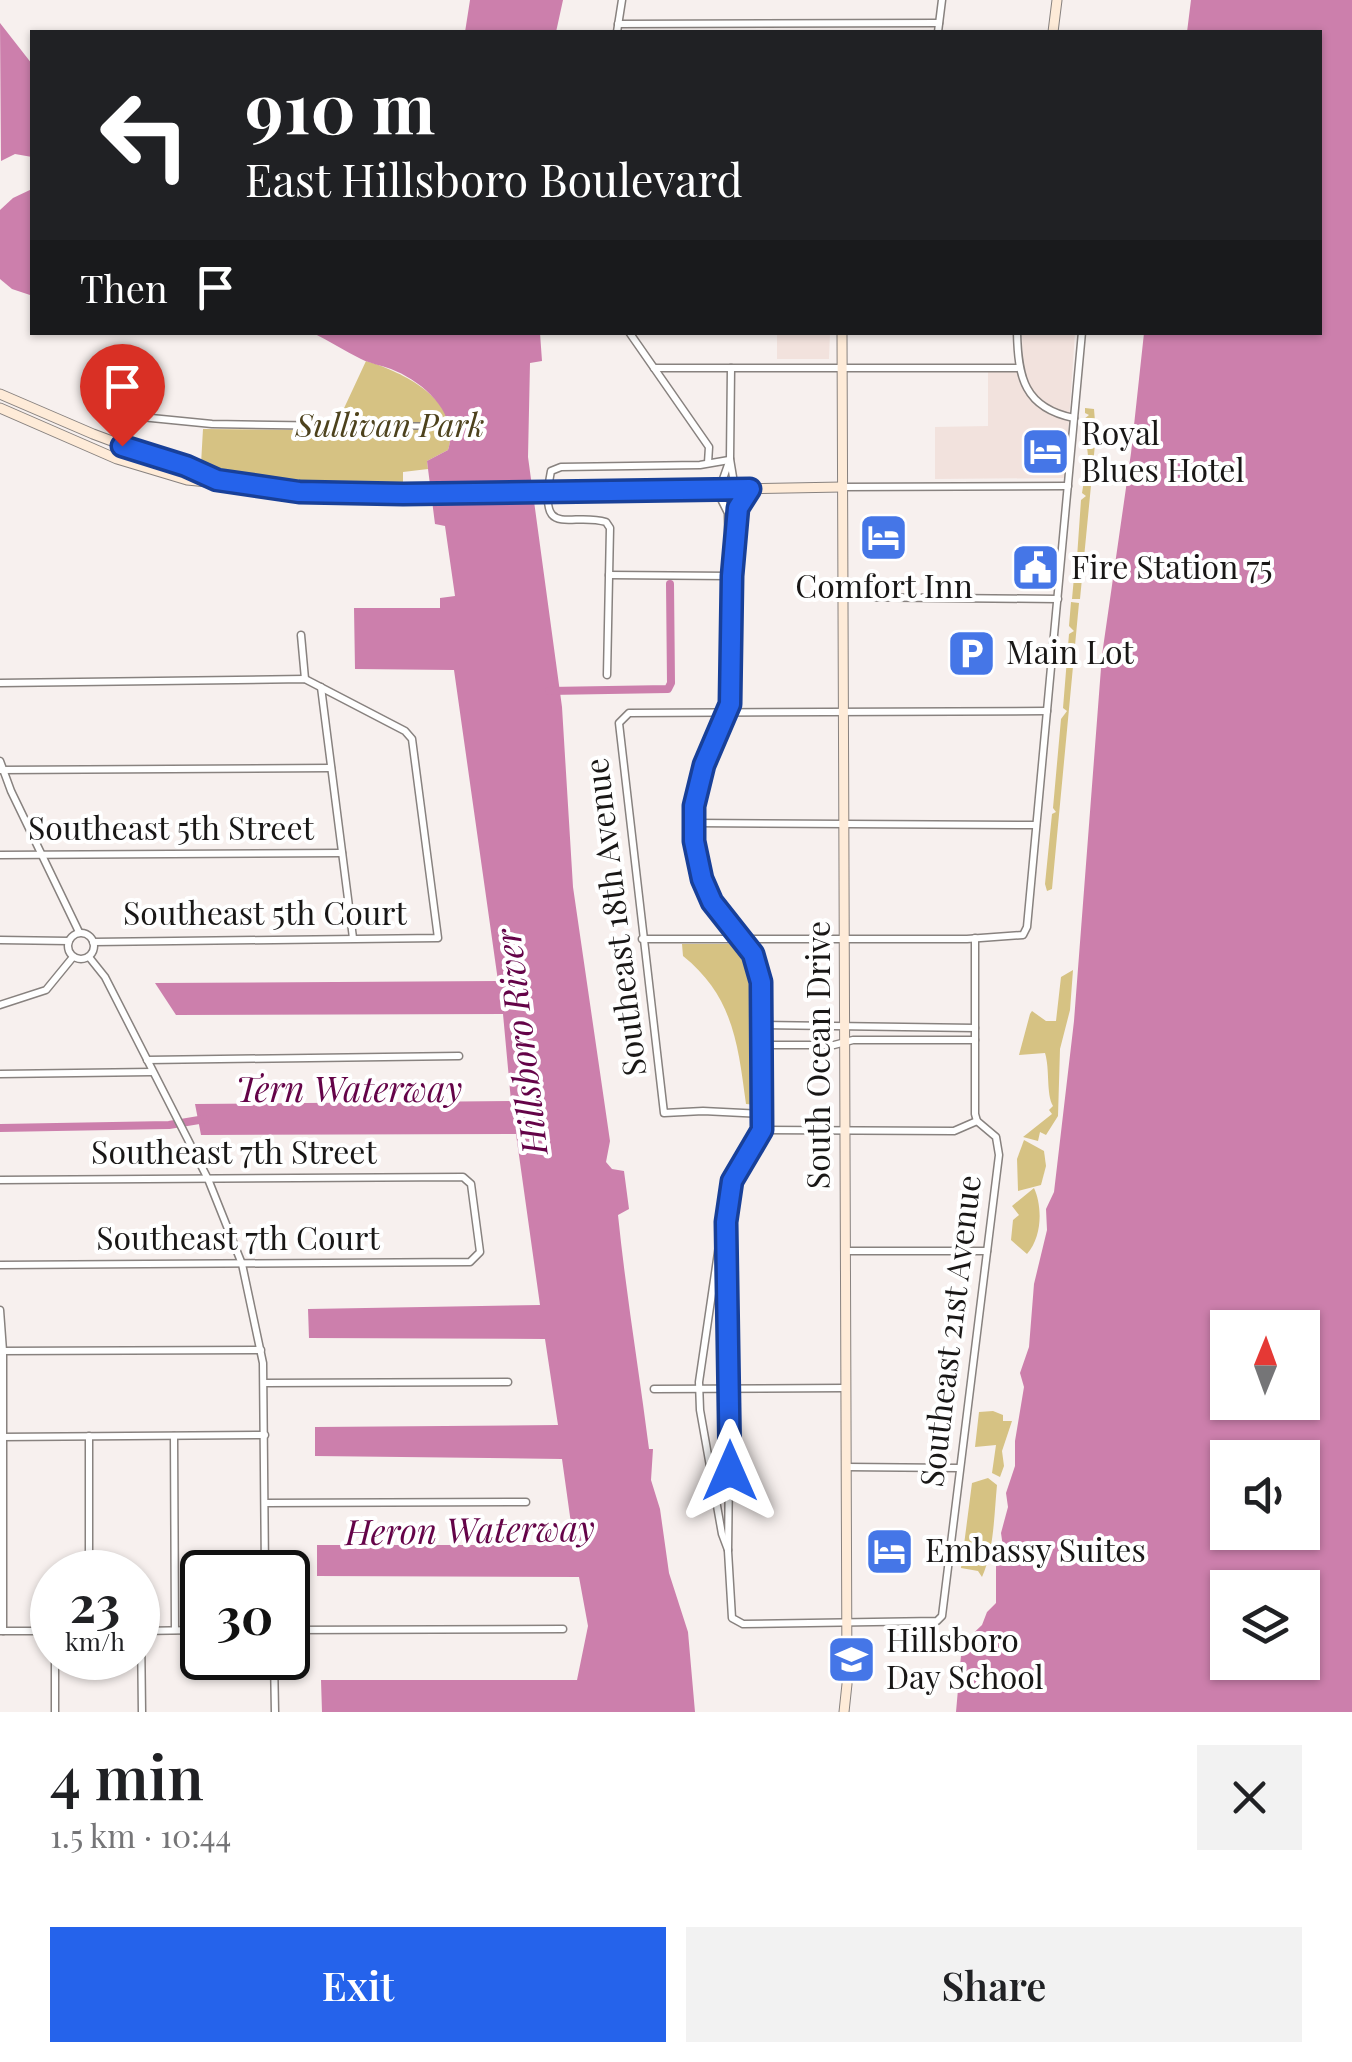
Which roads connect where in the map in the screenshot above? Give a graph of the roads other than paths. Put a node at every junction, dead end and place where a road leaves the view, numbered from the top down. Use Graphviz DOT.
graph roads {
  1 [pos="622,0"];
  2 [pos="942,0"];
  3 [pos="1057,0"];
  4 [pos="617,28"];
  5 [pos="938,28"];
  6 [pos="1053,30"];
  7 [pos="631,335"];
  8 [pos="842,335"];
  9 [pos="1016,335"];
  10 [pos="1082,335"];
  11 [pos="654,368"];
  12 [pos="732,368"];
  13 [pos="842,368"];
  14 [pos="1018,368"];
  15 [pos="0,395"];
  16 [pos="0,408"];
  17 [pos="1074,418"];
  18 [pos="345,426"];
  19 [pos="447,426"];
  20 [pos="122,446"];
  21 [pos="117,459"];
  22 [pos="730,459"];
  23 [pos="708,464"];
  24 [pos="217,480"];
  25 [pos="1068,486"];
  26 [pos="842,487"];
  27 [pos="750,489"];
  28 [pos="735,490"];
  29 [pos="711,491"];
  30 [pos="609,576"];
  31 [pos="732,576"];
  32 [pos="843,597"];
  33 [pos="1058,599"];
  34 [pos="301,635"];
  35 [pos="608,675"];
  36 [pos="305,679"];
  37 [pos="0,683"];
  38 [pos="320,686"];
  39 [pos="843,710"];
  40 [pos="728,711"];
  41 [pos="1047,711"];
  42 [pos="1,767"];
  43 [pos="331,768"];
  44 [pos="843,823"];
  45 [pos="694,824"];
  46 [pos="1036,825"];
  47 [pos="342,853"];
  48 [pos="43,854"];
  49 [pos="0,855"];
  50 [pos="79,932"];
  51 [pos="354,938"];
  52 [pos="975,938"];
  53 [pos="642,939"];
  54 [pos="742,939"];
  55 [pos="844,939"];
  56 [pos="0,940"];
  57 [pos="69,941"];
  58 [pos="93,942"];
  59 [pos="72,957"];
  60 [pos="89,957"];
  61 [pos="0,1006"];
  62 [pos="762,1025"];
  63 [pos="844,1026"];
  64 [pos="975,1028"];
  65 [pos="975,1040"];
  66 [pos="843,1042"];
  67 [pos="762,1045"];
  68 [pos="459,1056"];
  69 [pos="147,1060"];
  70 [pos="152,1072"];
  71 [pos="0,1074"];
  72 [pos="762,1114"];
  73 [pos="977,1121"];
  74 [pos="762,1130"];
  75 [pos="843,1131"];
  76 [pos="208,1178"];
  77 [pos="0,1180"];
  78 [pos="726,1222"];
  79 [pos="844,1252"];
  80 [pos="986,1252"];
  81 [pos="476,1259"];
  82 [pos="242,1264"];
  83 [pos="0,1265"];
  84 [pos="0,1310"];
  85 [pos="261,1350"];
  86 [pos="2,1351"];
  87 [pos="508,1382"];
  88 [pos="264,1383"];
  89 [pos="845,1388"];
  90 [pos="654,1389"];
  91 [pos="698,1389"];
  92 [pos="730,1389"];
  93 [pos="264,1435"];
  94 [pos="2,1436"];
  95 [pos="89,1436"];
  96 [pos="174,1436"];
  97 [pos="846,1467"];
  98 [pos="959,1468"];
  99 [pos="265,1502"];
  100 [pos="526,1502"];
  101 [pos="89,1550"];
  102 [pos="265,1550"];
  103 [pos="728,1551"];
  104 [pos="846,1622"];
  105 [pos="563,1628"];
  106 [pos="160,1630"];
  107 [pos="175,1630"];
  108 [pos="180,1630"];
  109 [pos="310,1630"];
  110 [pos="1,1631"];
  111 [pos="30,1631"];
  112 [pos="55,1680"];
  113 [pos="141,1680"];
  114 [pos="274,1680"];
  115 [pos="56,1712"];
  116 [pos="142,1712"];
  117 [pos="275,1712"];
  118 [pos="844,1712"];
  1 -- 4 [label="street"];
  2 -- 5 [label="street"];
  3 -- 6 [label="main road"];
  4 -- 5 [label="street"];
  7 -- 11 [label="street"];
  8 -- 13 [label="main road, South Ocean Drive"];
  9 -- 14 [label="street"];
  10 -- 17 [label="street"];
  11 -- 12 [label="street"];
  11 -- 23 [label="street"];
  12 -- 13 [label="street"];
  12 -- 22 [label="street"];
  13 -- 14 [label="street"];
  13 -- 26 [label="main road, South Ocean Drive"];
  14 -- 17 [label="street"];
  15 -- 20 [label="main road"];
  16 -- 21 [label="main road"];
  17 -- 25 [label="street"];
  18 -- 19 [label="street"];
  18 -- 20 [label="street"];
  20 -- 21 [label="street"];
  20 -- 24 [label="main road"];
  21 -- 24 [label="main road"];
  22 -- 23 [label="street"];
  22 -- 28 [label="street"];
  22 -- 29 [label="street"];
  23 -- 30 [label="street"];
  24 -- 29 [label="main road, bridge"];
  25 -- 26 [label="street"];
  25 -- 33 [label="street"];
  26 -- 27 [label="main road"];
  26 -- 32 [label="main road, South Ocean Drive"];
  27 -- 28 [label="main road"];
  27 -- 31 [label="street"];
  28 -- 29 [label="main road"];
  29 -- 31 [label="street"];
  30 -- 31 [label="street"];
  30 -- 35 [label="street"];
  31 -- 40 [label="street"];
  32 -- 33 [label="street"];
  32 -- 39 [label="main road, South Ocean Drive"];
  33 -- 41 [label="street"];
  34 -- 36 [label="street"];
  36 -- 37 [label="street"];
  36 -- 38 [label="street"];
  38 -- 43 [label="street"];
  38 -- 51 [label="street, Southeast 5th Court"];
  39 -- 40 [label="street"];
  39 -- 41 [label="street"];
  39 -- 44 [label="main road, South Ocean Drive"];
  40 -- 45 [label="street"];
  40 -- 53 [label="street, Southeast 18th Avenue"];
  41 -- 46 [label="street"];
  42 -- 43 [label="street"];
  42 -- 48 [label="street"];
  43 -- 47 [label="street"];
  44 -- 45 [label="street"];
  44 -- 46 [label="street"];
  44 -- 55 [label="main road, South Ocean Drive"];
  45 -- 54 [label="street"];
  46 -- 52 [label="street"];
  47 -- 48 [label="street, Southeast 5th Street"];
  47 -- 51 [label="street"];
  48 -- 49 [label="street, Southeast 5th Street"];
  48 -- 50 [label="street"];
  50 -- 57 [label="street"];
  50 -- 58 [label="street"];
  51 -- 58 [label="street, Southeast 5th Court"];
  52 -- 55 [label="street"];
  52 -- 64 [label="street, Southeast 21st Avenue"];
  53 -- 54 [label="street"];
  53 -- 72 [label="street, Southeast 18th Avenue"];
  54 -- 55 [label="street"];
  54 -- 62 [label="street"];
  55 -- 63 [label="main road, South Ocean Drive"];
  56 -- 57 [label="street"];
  57 -- 59 [label="street"];
  58 -- 60 [label="street"];
  59 -- 60 [label="street"];
  59 -- 61 [label="street"];
  60 -- 69 [label="street"];
  62 -- 63 [label="street"];
  62 -- 67 [label="street"];
  63 -- 64 [label="street"];
  63 -- 66 [label="main road, South Ocean Drive"];
  64 -- 65 [label="street, Southeast 21st Avenue"];
  65 -- 66 [label="street"];
  65 -- 73 [label="street, Southeast 21st Avenue"];
  66 -- 67 [label="street"];
  66 -- 75 [label="main road, South Ocean Drive"];
  67 -- 72 [label="street"];
  68 -- 69 [label="street"];
  69 -- 70 [label="street"];
  70 -- 71 [label="street"];
  70 -- 76 [label="street"];
  72 -- 74 [label="street"];
  73 -- 75 [label="street"];
  73 -- 80 [label="street, Southeast 21st Avenue"];
  74 -- 75 [label="street"];
  74 -- 78 [label="street"];
  75 -- 79 [label="main road, South Ocean Drive"];
  76 -- 77 [label="street, Southeast 7th Street"];
  76 -- 81 [label="street, Southeast 7th Street"];
  76 -- 82 [label="street"];
  78 -- 91 [label="street"];
  78 -- 92 [label="street"];
  79 -- 80 [label="street"];
  79 -- 89 [label="main road, South Ocean Drive"];
  80 -- 98 [label="street, Southeast 21st Avenue"];
  81 -- 82 [label="street, Southeast 7th Court"];
  82 -- 83 [label="street, Southeast 7th Court"];
  82 -- 85 [label="street"];
  84 -- 86 [label="street"];
  85 -- 86 [label="street"];
  85 -- 88 [label="street"];
  86 -- 94 [label="street"];
  87 -- 88 [label="street"];
  88 -- 93 [label="street"];
  89 -- 92 [label="street"];
  89 -- 97 [label="main road, South Ocean Drive"];
  90 -- 91 [label="street"];
  91 -- 92 [label="street"];
  91 -- 103 [label="street"];
  92 -- 103 [label="street"];
  93 -- 96 [label="street"];
  93 -- 99 [label="street"];
  94 -- 95 [label="street"];
  94 -- 110 [label="street"];
  95 -- 96 [label="street"];
  95 -- 101 [label="street"];
  96 -- 107 [label="street"];
  97 -- 98 [label="street"];
  97 -- 104 [label="main road, South Ocean Drive"];
  98 -- 104 [label="street, Southeast 21st Avenue"];
  99 -- 100 [label="street"];
  99 -- 102 [label="street"];
  103 -- 104 [label="street"];
  104 -- 118 [label="main road, South Ocean Drive"];
  105 -- 109 [label="street"];
  106 -- 107 [label="street"];
  107 -- 108 [label="street"];
  110 -- 111 [label="street"];
  112 -- 115 [label="street"];
  113 -- 116 [label="street"];
  114 -- 117 [label="street"];
}
